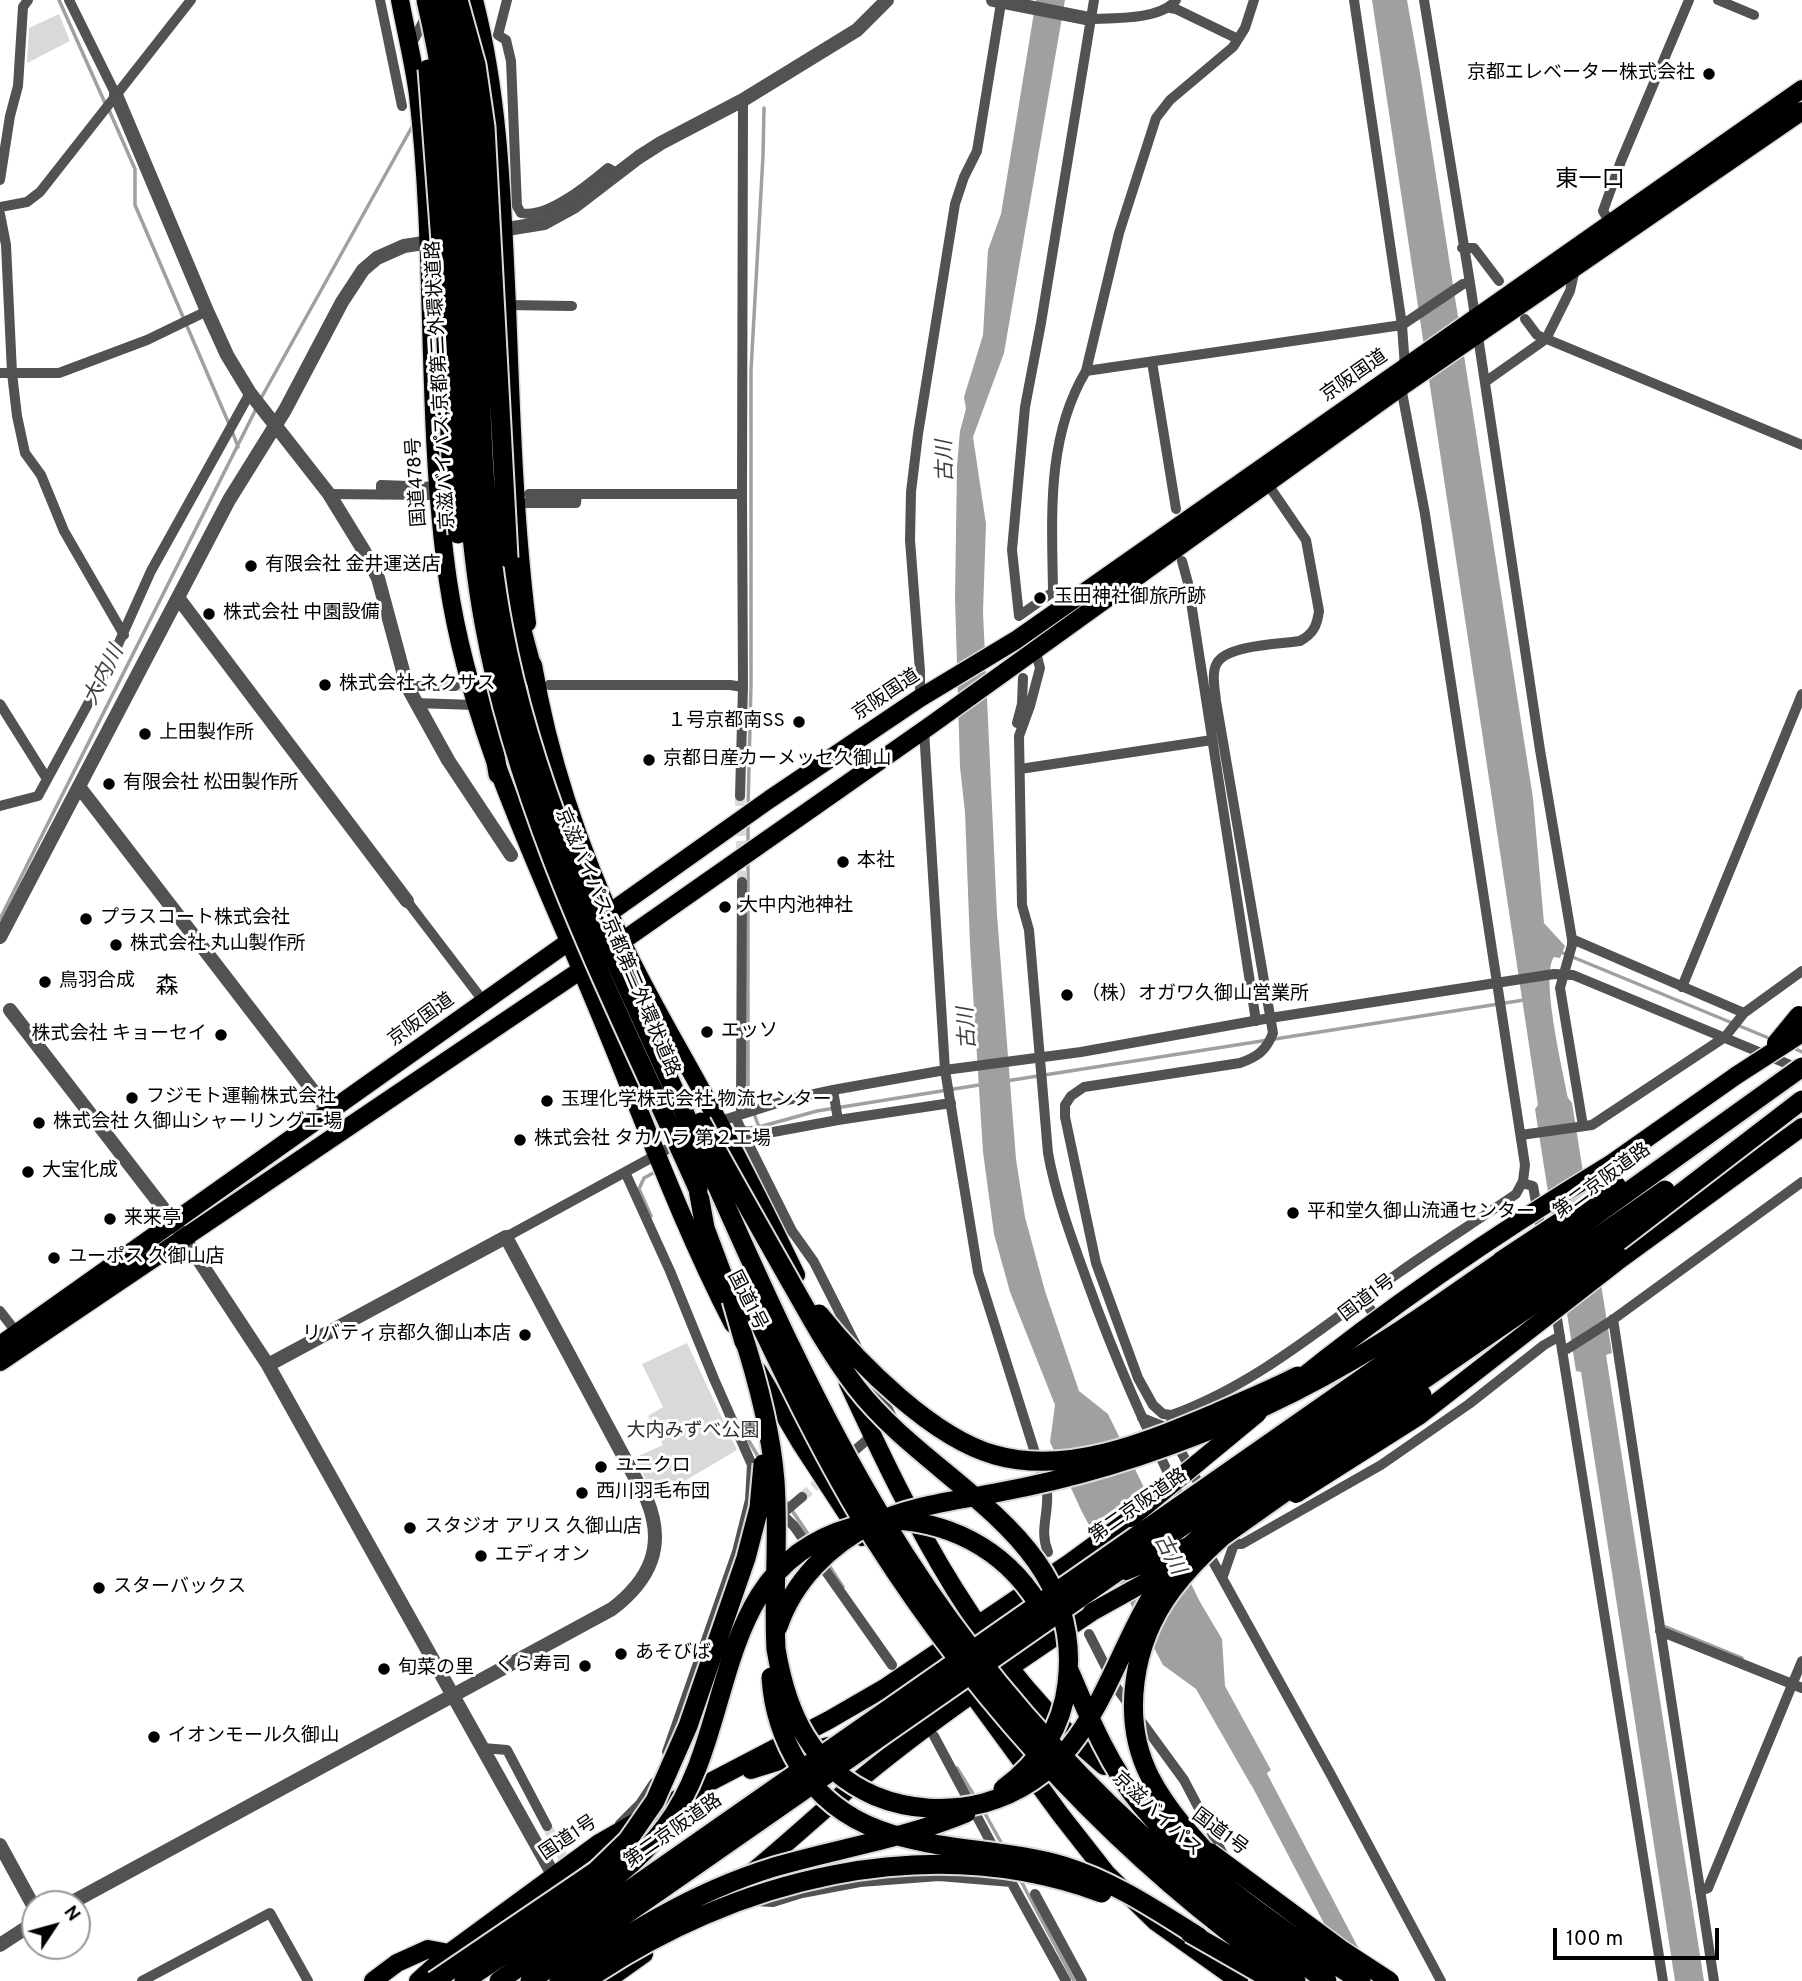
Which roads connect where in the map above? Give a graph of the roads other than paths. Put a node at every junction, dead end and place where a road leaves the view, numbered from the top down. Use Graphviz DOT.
graph roads {
  1 [pos="28,0"];
  2 [pos="69,0"];
  3 [pos="176,0"];
  4 [pos="191,0"];
  5 [pos="380,0"];
  6 [pos="400,0"];
  7 [pos="418,0"];
  8 [pos="426,0"];
  9 [pos="435,0"];
  10 [pos="445,0"];
  11 [pos="458,0"];
  12 [pos="474,0"];
  13 [pos="507,0"];
  14 [pos="887,0"];
  15 [pos="1094,0"];
  16 [pos="1254,0"];
  17 [pos="1354,0"];
  18 [pos="1424,0"];
  19 [pos="1689,0"];
  20 [pos="1717,0"];
  21 [pos="1000,2"];
  22 [pos="1173,4"];
  23 [pos="182,12"];
  24 [pos="1754,15"];
  25 [pos="1087,18"];
  26 [pos="415,38"];
  27 [pos="1238,39"];
  28 [pos="1802,89"];
  29 [pos="116,95"];
  30 [pos="743,100"];
  31 [pos="402,106"];
  32 [pos="1802,111"];
  33 [pos="5,115"];
  34 [pos="617,173"];
  35 [pos="0,180"];
  36 [pos="0,207"];
  37 [pos="0,214"];
  38 [pos="1610,222"];
  39 [pos="504,229"];
  40 [pos="429,242"];
  41 [pos="1462,248"];
  42 [pos="1575,267"];
  43 [pos="1499,281"];
  44 [pos="1466,284"];
  45 [pos="507,305"];
  46 [pos="572,306"];
  47 [pos="207,312"];
  48 [pos="1525,319"];
  49 [pos="1405,324"];
  50 [pos="1473,328"];
  51 [pos="1546,339"];
  52 [pos="1152,362"];
  53 [pos="1411,368"];
  54 [pos="1086,371"];
  55 [pos="0,373"];
  56 [pos="12,373"];
  57 [pos="1485,382"];
  58 [pos="1401,387"];
  59 [pos="250,393"];
  60 [pos="276,426"];
  61 [pos="1802,445"];
  62 [pos="1267,483"];
  63 [pos="433,491"];
  64 [pos="329,494"];
  65 [pos="742,494"];
  66 [pos="523,498"];
  67 [pos="1175,509"];
  68 [pos="1013,542"];
  69 [pos="1182,561"];
  70 [pos="1053,592"];
  71 [pos="179,598"];
  72 [pos="1074,598"];
  73 [pos="1022,610"];
  74 [pos="124,635"];
  75 [pos="1035,649"];
  76 [pos="1020,670"];
  77 [pos="542,682"];
  78 [pos="407,686"];
  79 [pos="455,686"];
  80 [pos="743,687"];
  81 [pos="1802,694"];
  82 [pos="924,696"];
  83 [pos="480,701"];
  84 [pos="415,703"];
  85 [pos="0,704"];
  86 [pos="927,727"];
  87 [pos="1019,736"];
  88 [pos="1212,740"];
  89 [pos="1020,769"];
  90 [pos="498,774"];
  91 [pos="47,779"];
  92 [pos="80,788"];
  93 [pos="740,796"];
  94 [pos="0,806"];
  95 [pos="511,855"];
  96 [pos="725,869"];
  97 [pos="742,881"];
  98 [pos="407,901"];
  99 [pos="609,913"];
  100 [pos="742,917"];
  101 [pos="0,937"];
  102 [pos="568,942"];
  103 [pos="1572,942"];
  104 [pos="615,943"];
  105 [pos="581,970"];
  106 [pos="1802,971"];
  107 [pos="1560,972"];
  108 [pos="1496,983"];
  109 [pos="1682,987"];
  110 [pos="484,1002"];
  111 [pos="5,1006"];
  112 [pos="1800,1012"];
  113 [pos="1742,1015"];
  114 [pos="1270,1017"];
  115 [pos="1256,1021"];
  116 [pos="1802,1033"];
  117 [pos="1727,1035"];
  118 [pos="1036,1058"];
  119 [pos="1802,1067"];
  120 [pos="948,1070"];
  121 [pos="1743,1070"];
  122 [pos="833,1090"];
  123 [pos="1802,1098"];
  124 [pos="951,1103"];
  125 [pos="330,1112"];
  126 [pos="732,1117"];
  127 [pos="838,1120"];
  128 [pos="1582,1126"];
  129 [pos="1802,1127"];
  130 [pos="1521,1136"];
  131 [pos="746,1137"];
  132 [pos="656,1155"];
  133 [pos="625,1172"];
  134 [pos="1802,1182"];
  135 [pos="1522,1183"];
  136 [pos="698,1189"];
  137 [pos="173,1221"];
  138 [pos="506,1237"];
  139 [pos="184,1238"];
  140 [pos="771,1246"];
  141 [pos="1510,1256"];
  142 [pos="1560,1286"];
  143 [pos="1363,1299"];
  144 [pos="0,1311"];
  145 [pos="1612,1320"];
  146 [pos="741,1329"];
  147 [pos="17,1333"];
  148 [pos="1560,1336"];
  149 [pos="0,1345"];
  150 [pos="1564,1349"];
  151 [pos="0,1362"];
  152 [pos="268,1365"];
  153 [pos="1171,1415"];
  154 [pos="1142,1418"];
  155 [pos="1447,1418"];
  156 [pos="888,1420"];
  157 [pos="1170,1429"];
  158 [pos="868,1439"];
  159 [pos="846,1458"];
  160 [pos="802,1497"];
  161 [pos="750,1500"];
  162 [pos="1277,1505"];
  163 [pos="783,1513"];
  164 [pos="1234,1544"];
  165 [pos="1048,1552"];
  166 [pos="1223,1576"];
  167 [pos="979,1625"];
  168 [pos="1660,1631"];
  169 [pos="1089,1634"];
  170 [pos="941,1650"];
  171 [pos="973,1660"];
  172 [pos="1802,1661"];
  173 [pos="892,1665"];
  174 [pos="1010,1667"];
  175 [pos="1797,1686"];
  176 [pos="452,1694"];
  177 [pos="972,1695"];
  178 [pos="934,1736"];
  179 [pos="483,1748"];
  180 [pos="698,1788"];
  181 [pos="547,1826"];
  182 [pos="598,1843"];
  183 [pos="0,1845"];
  184 [pos="553,1874"];
  185 [pos="1011,1882"];
  186 [pos="25,1890"];
  187 [pos="1700,1891"];
  188 [pos="91,1892"];
  189 [pos="727,1894"];
  190 [pos="1035,1894"];
  191 [pos="1050,1922"];
  192 [pos="1037,1929"];
  193 [pos="21,1931"];
  194 [pos="1199,1937"];
  195 [pos="1301,1941"];
  196 [pos="0,1945"];
  197 [pos="449,1952"];
  198 [pos="610,1980"];
  199 [pos="142,1981"];
  200 [pos="308,1981"];
  201 [pos="373,1981"];
  202 [pos="418,1981"];
  203 [pos="435,1981"];
  204 [pos="464,1981"];
  205 [pos="499,1981"];
  206 [pos="530,1981"];
  207 [pos="559,1981"];
  208 [pos="585,1981"];
  209 [pos="1066,1981"];
  210 [pos="1082,1981"];
  211 [pos="1239,1981"];
  212 [pos="1274,1981"];
  213 [pos="1290,1981"];
  214 [pos="1296,1981"];
  215 [pos="1327,1981"];
  216 [pos="1361,1981"];
  217 [pos="1390,1981"];
  218 [pos="1441,1981"];
  219 [pos="1663,1981"];
  220 [pos="1714,1981"];
  1 -- 33 [label="street"];
  2 -- 29 [label="street"];
  3 -- 23 [label="street"];
  4 -- 23 [label="street"];
  5 -- 31 [label="street"];
  6 -- 40 [label="highway, 国道478号"];
  7 -- 83 [label="highway, bridge"];
  8 -- 136 [label="highway, 京滋バイパス;京都第二外環状道路, bridge"];
  9 -- 26 [label="street"];
  10 -- 104 [label="highway, 京滋バイパス;京都第二外環状道路, bridge"];
  11 -- 77 [label="highway, bridge"];
  12 -- 39 [label="highway"];
  13 -- 34 [label="street"];
  14 -- 30 [label="street"];
  15 -- 25 [label="street"];
  16 -- 27 [label="street"];
  17 -- 49 [label="street"];
  18 -- 41 [label="street"];
  19 -- 38 [label="street"];
  20 -- 24 [label="street"];
  21 -- 25 [label="street"];
  21 -- 82 [label="street"];
  22 -- 25 [label="street"];
  22 -- 27 [label="street"];
  23 -- 29 [label="street"];
  25 -- 68 [label="street"];
  27 -- 54 [label="street"];
  28 -- 38 [label="highway, 京阪国道"];
  29 -- 36 [label="street"];
  29 -- 47 [label="street"];
  30 -- 34 [label="street"];
  30 -- 65 [label="street"];
  32 -- 42 [label="highway, 京阪国道"];
  33 -- 35 [label="street"];
  34 -- 39 [label="street"];
  37 -- 56 [label="street"];
  38 -- 50 [label="highway, 京阪国道"];
  39 -- 40 [label="street"];
  39 -- 45 [label="highway"];
  40 -- 60 [label="street"];
  40 -- 63 [label="highway, 国道478号"];
  41 -- 43 [label="street"];
  41 -- 44 [label="street"];
  42 -- 50 [label="highway, 京阪国道"];
  42 -- 51 [label="street"];
  44 -- 49 [label="street"];
  44 -- 50 [label="street"];
  45 -- 46 [label="street"];
  45 -- 66 [label="highway"];
  47 -- 56 [label="street"];
  47 -- 59 [label="street"];
  48 -- 51 [label="street"];
  49 -- 52 [label="street"];
  49 -- 53 [label="street"];
  50 -- 53 [label="highway, 京阪国道"];
  50 -- 57 [label="street"];
  51 -- 57 [label="street"];
  51 -- 61 [label="street"];
  52 -- 54 [label="street"];
  52 -- 67 [label="street"];
  53 -- 58 [label="highway, 京阪国道"];
  53 -- 72 [label="highway, 京阪国道"];
  54 -- 70 [label="street"];
  55 -- 56 [label="street"];
  56 -- 74 [label="street"];
  57 -- 103 [label="street"];
  58 -- 62 [label="highway, 京阪国道"];
  58 -- 108 [label="street"];
  59 -- 60 [label="street"];
  59 -- 74 [label="street"];
  60 -- 64 [label="street"];
  60 -- 71 [label="street"];
  62 -- 75 [label="highway, 京阪国道"];
  62 -- 114 [label="street"];
  63 -- 64 [label="street"];
  63 -- 83 [label="highway, 国道478号"];
  64 -- 78 [label="street"];
  65 -- 66 [label="street"];
  65 -- 80 [label="street"];
  66 -- 77 [label="highway"];
  68 -- 70 [label="street"];
  68 -- 73 [label="street"];
  69 -- 88 [label="street"];
  70 -- 72 [label="street"];
  71 -- 92 [label="street"];
  71 -- 98 [label="street"];
  72 -- 82 [label="highway, 京阪国道"];
  74 -- 91 [label="street"];
  75 -- 76 [label="highway, 京阪国道"];
  75 -- 87 [label="street"];
  76 -- 86 [label="highway, 京阪国道"];
  76 -- 87 [label="street"];
  77 -- 80 [label="street"];
  77 -- 99 [label="highway"];
  78 -- 79 [label="street"];
  78 -- 84 [label="street"];
  80 -- 93 [label="street"];
  81 -- 109 [label="street"];
  82 -- 99 [label="highway, 京阪国道"];
  83 -- 84 [label="street"];
  83 -- 90 [label="highway"];
  84 -- 95 [label="street"];
  85 -- 91 [label="street"];
  86 -- 96 [label="highway, 京阪国道"];
  86 -- 120 [label="street"];
  87 -- 89 [label="street"];
  88 -- 89 [label="street"];
  88 -- 115 [label="street"];
  89 -- 118 [label="street"];
  90 -- 102 [label="highway"];
  91 -- 94 [label="street"];
  92 -- 101 [label="street"];
  92 -- 125 [label="street"];
  96 -- 100 [label="street"];
  96 -- 104 [label="highway, 京阪国道"];
  97 -- 100 [label="street"];
  98 -- 110 [label="street"];
  99 -- 102 [label="highway, 京阪国道"];
  99 -- 104 [label="highway, 国道1号"];
  100 -- 126 [label="street"];
  102 -- 105 [label="highway, 国道1号"];
  102 -- 110 [label="highway, 京阪国道"];
  103 -- 107 [label="street"];
  103 -- 109 [label="street"];
  104 -- 105 [label="highway, 京阪国道"];
  104 -- 126 [label="highway, 国道1号"];
  104 -- 140 [label="highway, bridge"];
  104 -- 171 [label="highway, 京滋バイパス;京都第二外環状道路, bridge"];
  105 -- 132 [label="highway, 国道1号"];
  105 -- 139 [label="highway, 京阪国道"];
  106 -- 113 [label="street"];
  107 -- 108 [label="street"];
  107 -- 117 [label="street"];
  107 -- 128 [label="street"];
  108 -- 114 [label="street"];
  108 -- 130 [label="street"];
  109 -- 113 [label="street"];
  110 -- 125 [label="highway, 京阪国道"];
  111 -- 137 [label="street"];
  112 -- 121 [label="highway, bridge"];
  113 -- 117 [label="street"];
  114 -- 115 [label="street"];
  114 -- 153 [label="street"];
  115 -- 118 [label="street"];
  116 -- 121 [label="highway, 国道1号, bridge"];
  117 -- 119 [label="street"];
  117 -- 128 [label="street"];
  118 -- 120 [label="street"];
  118 -- 154 [label="street"];
  119 -- 141 [label="highway, bridge"];
  119 -- 205 [label="highway, 第二京阪道路, bridge"];
  120 -- 122 [label="street"];
  120 -- 124 [label="street"];
  121 -- 167 [label="highway, 国道1号, bridge"];
  122 -- 126 [label="street"];
  122 -- 127 [label="street"];
  123 -- 142 [label="highway, bridge"];
  123 -- 206 [label="highway, 第二京阪道路, bridge"];
  124 -- 127 [label="street"];
  124 -- 165 [label="street"];
  125 -- 137 [label="highway, 京阪国道"];
  126 -- 131 [label="street"];
  126 -- 132 [label="street"];
  126 -- 167 [label="highway, 国道1号"];
  127 -- 131 [label="street"];
  128 -- 130 [label="street"];
  129 -- 162 [label="highway, bridge"];
  130 -- 135 [label="street"];
  131 -- 156 [label="street"];
  132 -- 133 [label="street"];
  132 -- 170 [label="highway, 国道1号"];
  133 -- 138 [label="street"];
  133 -- 161 [label="street"];
  134 -- 145 [label="street"];
  135 -- 143 [label="street"];
  135 -- 148 [label="street"];
  136 -- 146 [label="highway, bridge"];
  136 -- 171 [label="highway, 京滋バイパス;京都第二外環状道路, bridge"];
  137 -- 139 [label="street"];
  137 -- 147 [label="highway, 京阪国道"];
  138 -- 152 [label="street"];
  138 -- 176 [label="street"];
  139 -- 151 [label="highway, 京阪国道"];
  139 -- 152 [label="street"];
  140 -- 141 [label="highway, bridge"];
  140 -- 207 [label="highway, bridge"];
  141 -- 194 [label="highway, bridge"];
  142 -- 146 [label="highway, bridge"];
  142 -- 195 [label="highway, bridge"];
  143 -- 153 [label="street"];
  143 -- 155 [label="street"];
  144 -- 147 [label="street"];
  145 -- 150 [label="street"];
  145 -- 168 [label="street"];
  146 -- 203 [label="highway, bridge"];
  147 -- 149 [label="highway, 京阪国道"];
  148 -- 150 [label="street"];
  148 -- 155 [label="street"];
  150 -- 219 [label="street"];
  152 -- 176 [label="street"];
  153 -- 157 [label="street"];
  154 -- 157 [label="street"];
  154 -- 166 [label="street"];
  155 -- 164 [label="street"];
  157 -- 164 [label="street"];
  158 -- 159 [label="street"];
  160 -- 163 [label="street"];
  161 -- 163 [label="street"];
  161 -- 182 [label="street"];
  162 -- 171 [label="highway, bridge"];
  162 -- 174 [label="highway, bridge"];
  163 -- 173 [label="street"];
  164 -- 166 [label="street"];
  166 -- 218 [label="street"];
  167 -- 170 [label="highway, 国道1号"];
  167 -- 171 [label="highway, 国道1号"];
  168 -- 175 [label="street"];
  168 -- 187 [label="street"];
  169 -- 213 [label="street"];
  170 -- 171 [label="highway, 国道1号"];
  170 -- 171 [label="highway"];
  170 -- 180 [label="highway, 国道1号"];
  171 -- 174 [label="highway, 国道1号"];
  171 -- 174 [label="highway"];
  171 -- 177 [label="highway, 国道1号"];
  171 -- 180 [label="highway"];
  171 -- 214 [label="highway, 京滋バイパス, bridge"];
  171 -- 215 [label="highway, 京滋バイパス, bridge"];
  172 -- 175 [label="street"];
  174 -- 177 [label="highway"];
  174 -- 217 [label="highway, 国道1号, bridge"];
  175 -- 187 [label="street"];
  176 -- 179 [label="street"];
  176 -- 188 [label="street"];
  177 -- 189 [label="highway"];
  177 -- 211 [label="highway, 国道1号"];
  178 -- 185 [label="street"];
  179 -- 181 [label="street"];
  179 -- 184 [label="street"];
  180 -- 182 [label="highway, 国道1号"];
  182 -- 184 [label="highway, 国道1号"];
  183 -- 186 [label="street"];
  184 -- 197 [label="highway, 国道1号"];
  184 -- 198 [label="street"];
  185 -- 189 [label="street"];
  185 -- 192 [label="street"];
  187 -- 220 [label="street"];
  189 -- 198 [label="highway"];
  190 -- 191 [label="street"];
  191 -- 192 [label="street"];
  191 -- 210 [label="street"];
  192 -- 209 [label="street"];
  193 -- 196 [label="street"];
  194 -- 208 [label="highway, bridge"];
  194 -- 212 [label="highway, bridge"];
  195 -- 204 [label="highway, bridge"];
  195 -- 216 [label="highway, bridge"];
  197 -- 201 [label="highway"];
  197 -- 202 [label="highway, 国道1号"];
  199 -- 200 [label="street"];
}
